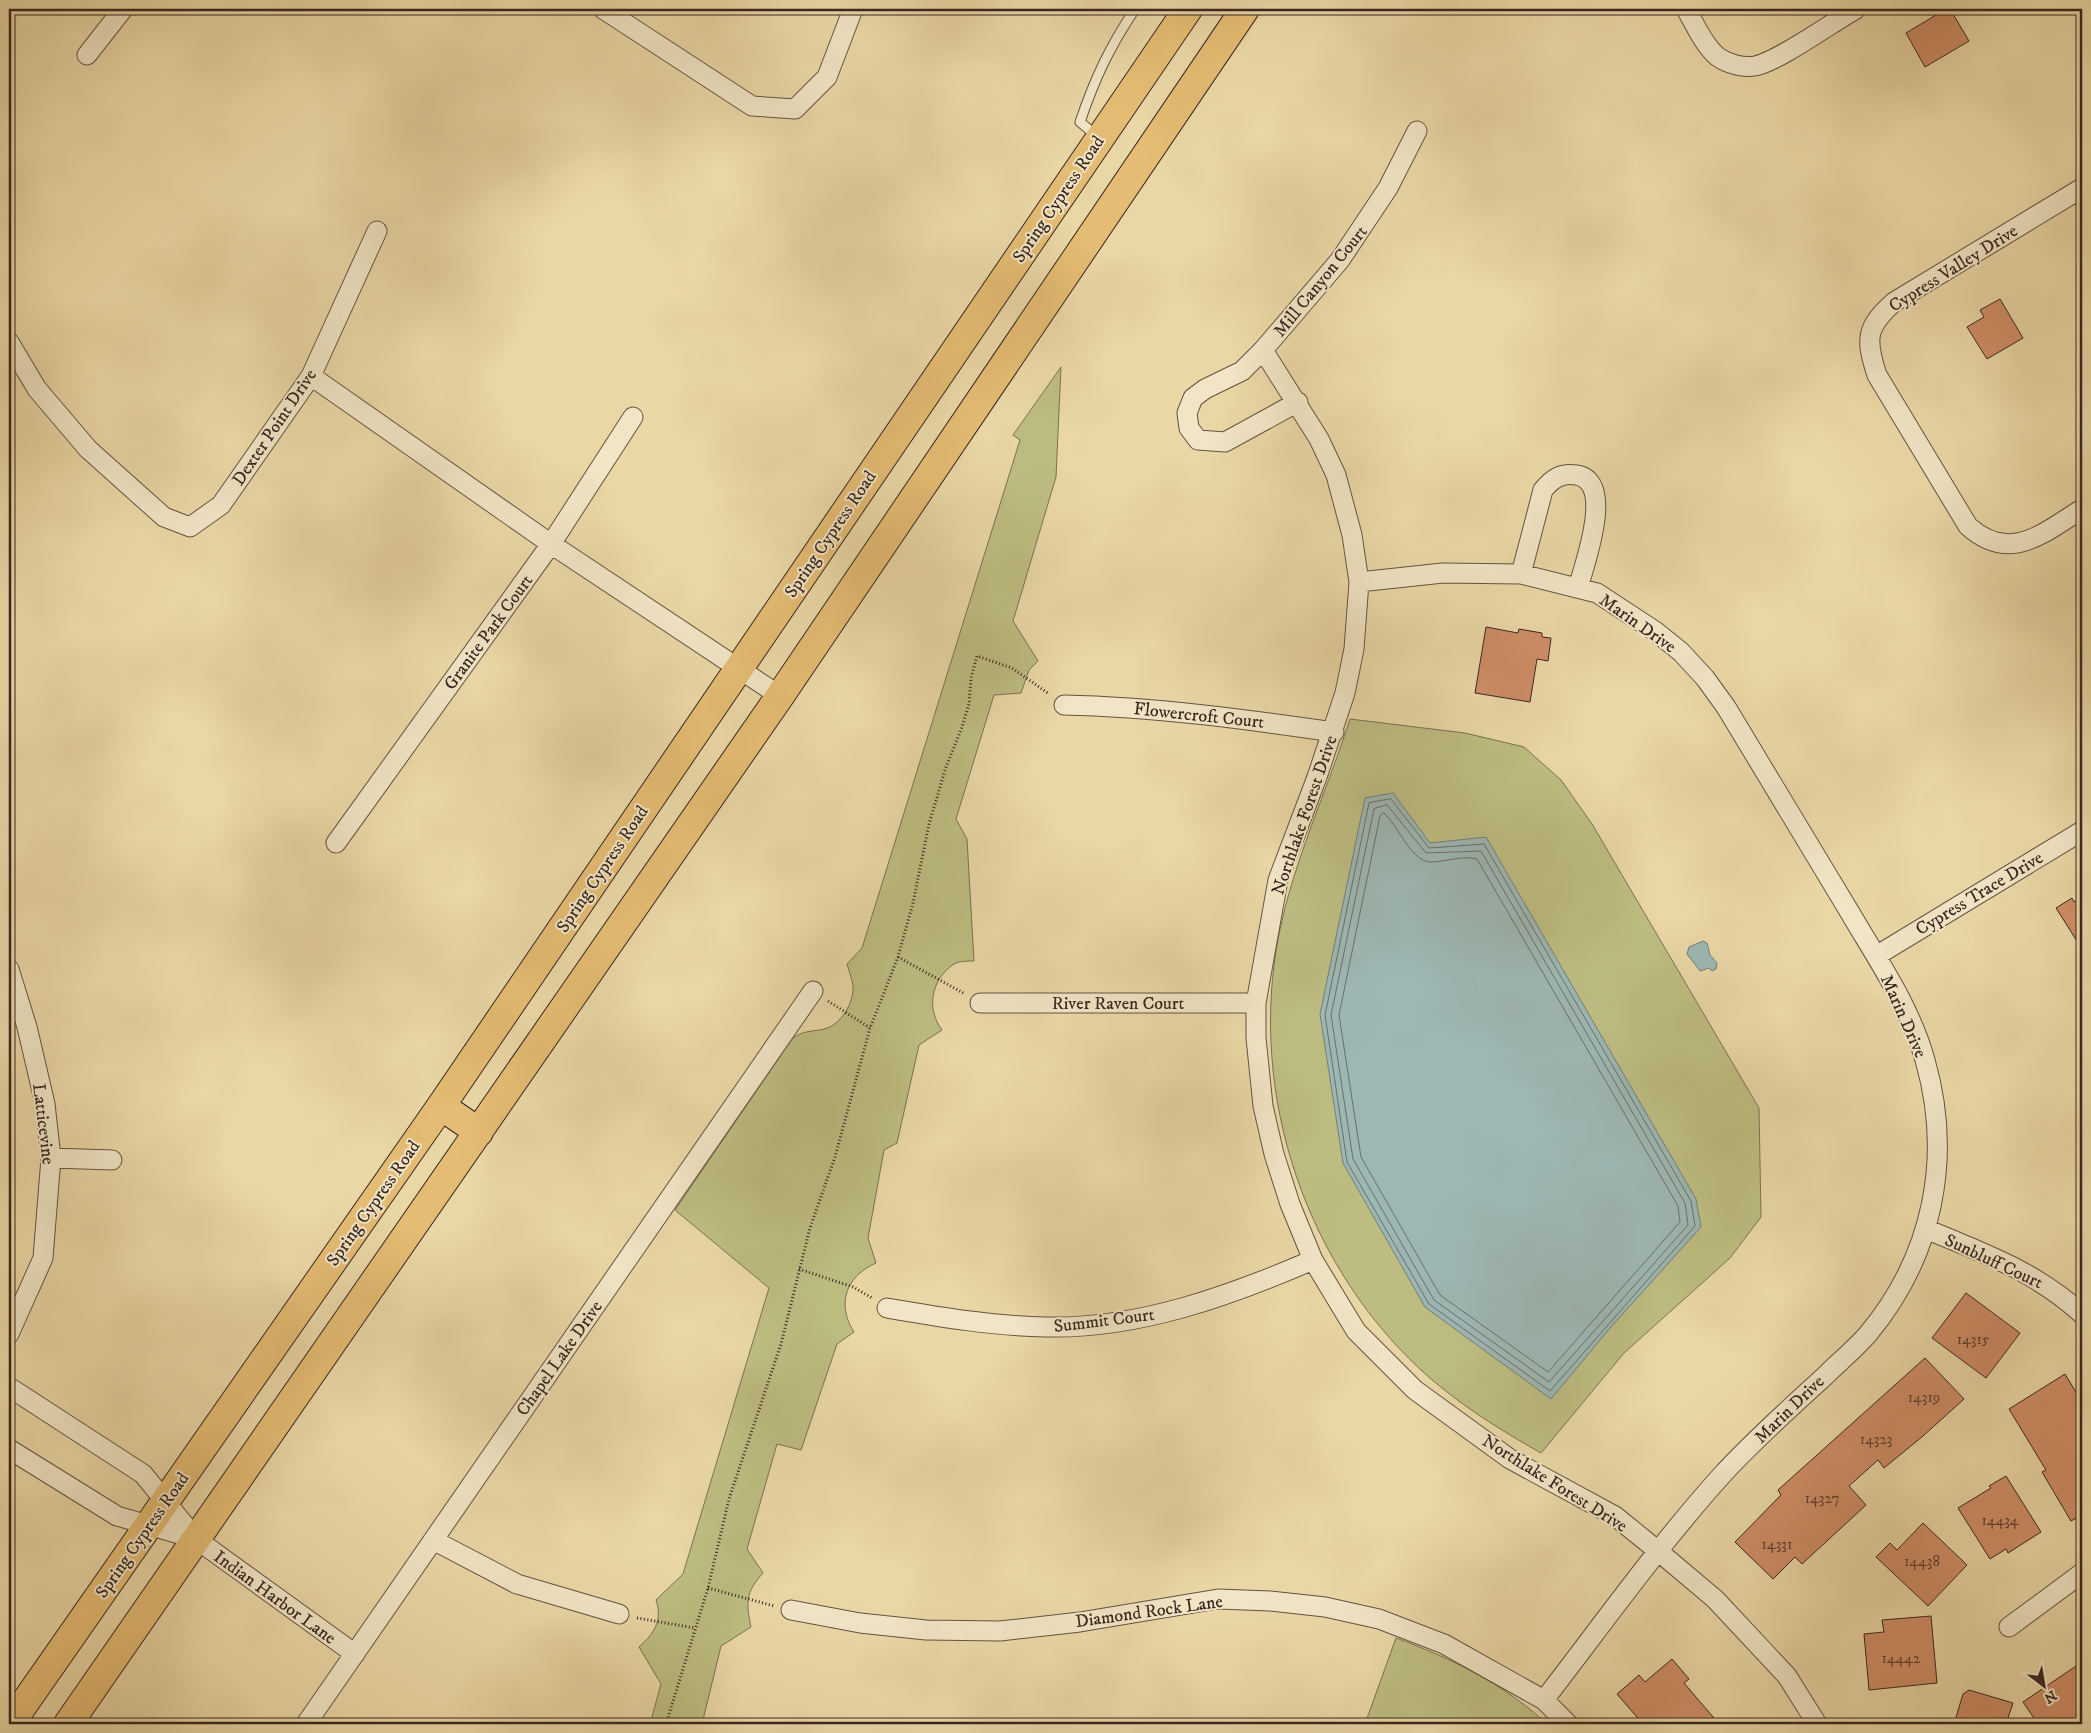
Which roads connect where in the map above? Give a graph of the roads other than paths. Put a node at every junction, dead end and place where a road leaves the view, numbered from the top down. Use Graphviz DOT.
graph roads {
  1 [pos="123,9"];
  2 [pos="603,9"];
  3 [pos="853,9"];
  4 [pos="1135,9"];
  5 [pos="1188,9"];
  6 [pos="1686,9"];
  7 [pos="1856,9"];
  8 [pos="1236,12"];
  9 [pos="87,54"];
  10 [pos="1417,131"];
  11 [pos="1100,138"];
  12 [pos="2082,188"];
  13 [pos="377,230"];
  14 [pos="9,342"];
  15 [pos="1264,350"];
  16 [pos="312,376"];
  17 [pos="1298,402"];
  18 [pos="632,417"];
  19 [pos="2082,509"];
  20 [pos="551,544"];
  21 [pos="1521,574"];
  22 [pos="1359,582"];
  23 [pos="1578,588"];
  24 [pos="738,668"];
  25 [pos="780,696"];
  26 [pos="1064,705"];
  27 [pos="1334,732"];
  28 [pos="2082,830"];
  29 [pos="336,843"];
  30 [pos="1876,956"];
  31 [pos="9,970"];
  32 [pos="813,991"];
  33 [pos="1256,1003"];
  34 [pos="980,1004"];
  35 [pos="441,1106"];
  36 [pos="480,1132"];
  37 [pos="51,1158"];
  38 [pos="112,1160"];
  39 [pos="1926,1229"];
  40 [pos="1313,1260"];
  41 [pos="887,1308"];
  42 [pos="2082,1314"];
  43 [pos="9,1334"];
  44 [pos="9,1387"];
  45 [pos="9,1449"];
  46 [pos="165,1502"];
  47 [pos="149,1526"];
  48 [pos="196,1539"];
  49 [pos="434,1540"];
  50 [pos="1658,1551"];
  51 [pos="2082,1573"];
  52 [pos="791,1610"];
  53 [pos="618,1614"];
  54 [pos="2008,1627"];
  55 [pos="354,1654"];
  56 [pos="1544,1700"];
  57 [pos="10,1724"];
  58 [pos="68,1724"];
  59 [pos="306,1724"];
  60 [pos="1568,1724"];
  61 [pos="1817,1724"];
  1 -- 9 [label="street"];
  2 -- 3 [label="street"];
  4 -- 11 [label="lane"];
  5 -- 11 [label="main road, Spring Cypress Road"];
  6 -- 7 [label="street"];
  8 -- 25 [label="main road"];
  10 -- 15 [label="street, Mill Canyon Court"];
  11 -- 24 [label="main road, Spring Cypress Road"];
  12 -- 19 [label="street, Cypress Valley Drive"];
  13 -- 16 [label="street, Dexter Point Drive"];
  14 -- 16 [label="street, Dexter Point Drive"];
  15 -- 17 [label="street, Northlake Forest Drive"];
  15 -- 17 [label="street, Mill Canyon Court"];
  16 -- 20 [label="street"];
  17 -- 22 [label="street, Northlake Forest Drive"];
  18 -- 20 [label="street, Granite Park Court"];
  20 -- 24 [label="street"];
  20 -- 29 [label="street, Granite Park Court"];
  21 -- 22 [label="street, Marin Drive"];
  21 -- 23 [label="street, Marin Drive"];
  21 -- 23 [label="street"];
  22 -- 27 [label="street, Northlake Forest Drive"];
  23 -- 30 [label="street, Marin Drive"];
  24 -- 25 [label="street"];
  24 -- 35 [label="main road, Spring Cypress Road"];
  25 -- 36 [label="main road"];
  26 -- 27 [label="street, Flowercroft Court"];
  27 -- 33 [label="street, Northlake Forest Drive"];
  28 -- 30 [label="street, Cypress Trace Drive"];
  30 -- 39 [label="street, Marin Drive"];
  31 -- 37 [label="street, Latticevine"];
  32 -- 49 [label="street, Chapel Lake Drive"];
  33 -- 34 [label="street, River Raven Court"];
  33 -- 40 [label="street, Northlake Forest Drive"];
  35 -- 36 [label="main road"];
  35 -- 46 [label="main road, Spring Cypress Road"];
  36 -- 48 [label="main road"];
  37 -- 38 [label="street"];
  37 -- 43 [label="street, Latticevine"];
  39 -- 42 [label="street, Sunbluff Court"];
  39 -- 50 [label="street, Marin Drive"];
  40 -- 41 [label="street, Summit Court"];
  40 -- 50 [label="street, Northlake Forest Drive"];
  44 -- 46 [label="street, Indian Harbor Lane"];
  45 -- 47 [label="street, Indian Harbor Lane"];
  46 -- 47 [label="main road, Spring Cypress Road"];
  46 -- 48 [label="street, Indian Harbor Lane"];
  47 -- 48 [label="street, Indian Harbor Lane"];
  47 -- 57 [label="main road, Spring Cypress Road"];
  48 -- 55 [label="street, Indian Harbor Lane"];
  48 -- 58 [label="main road"];
  49 -- 53 [label="street"];
  49 -- 55 [label="street, Chapel Lake Drive"];
  50 -- 56 [label="street, Marin Drive"];
  50 -- 61 [label="street, Northlake Forest Drive"];
  51 -- 54 [label="street"];
  52 -- 56 [label="street, Diamond Rock Lane"];
  55 -- 59 [label="street, Chapel Lake Drive"];
  56 -- 60 [label="street, Diamond Rock Lane"];
}
